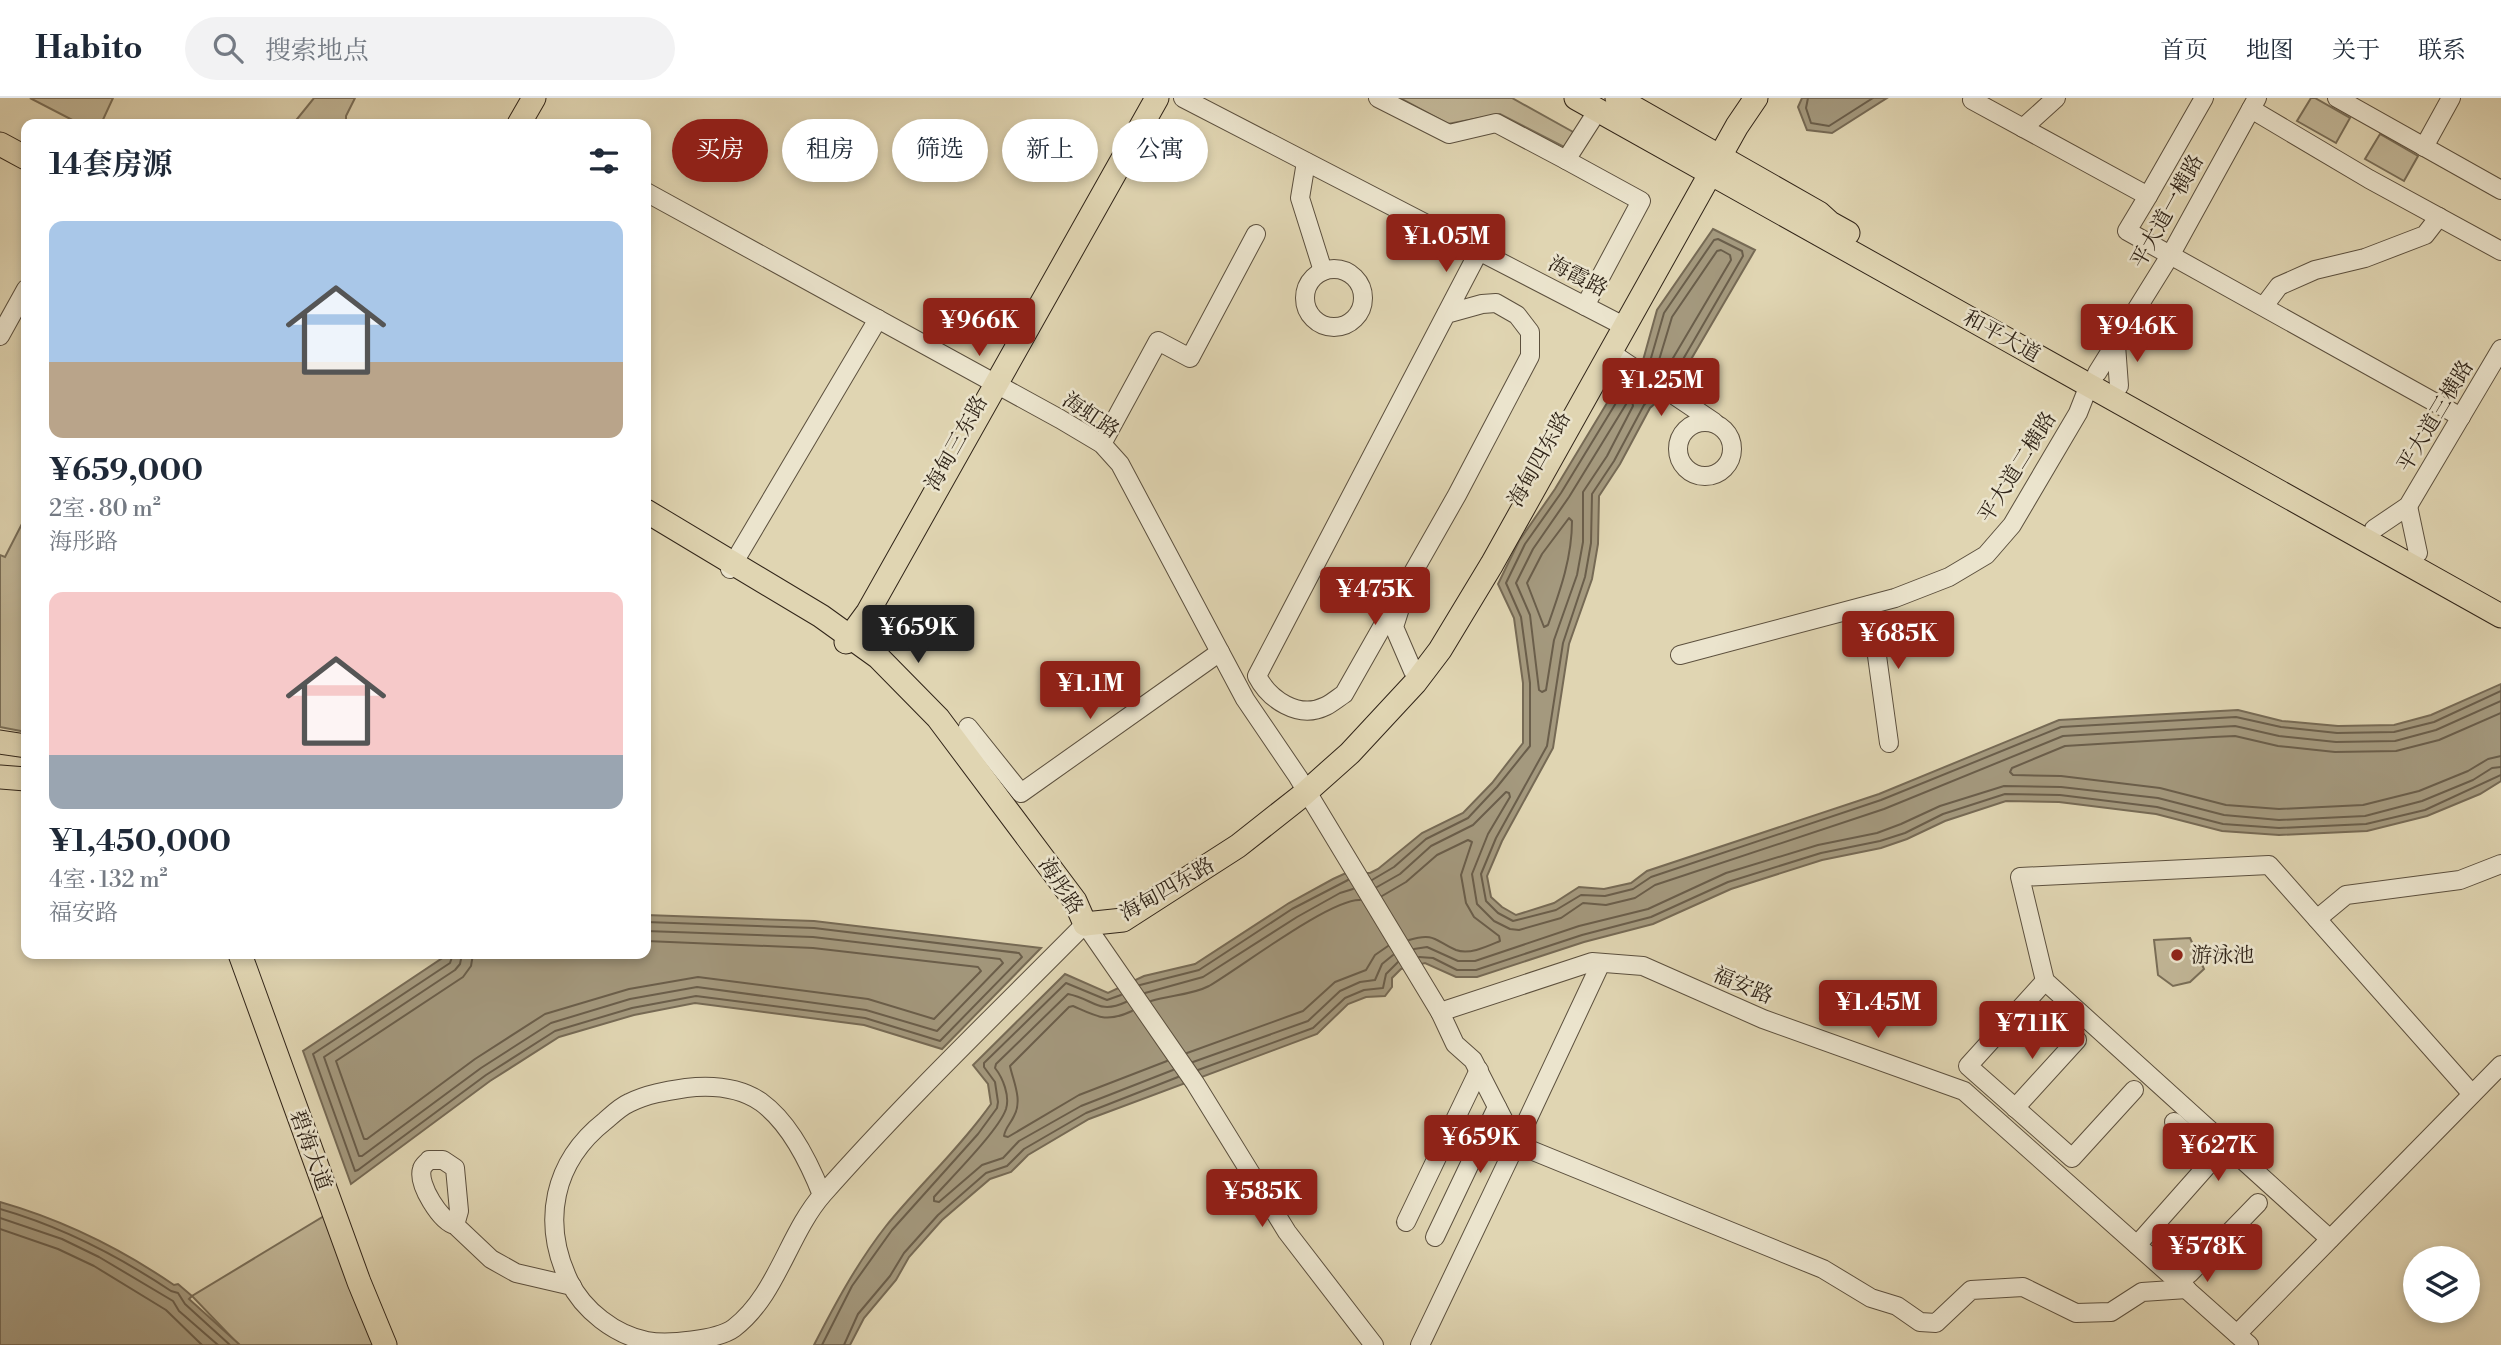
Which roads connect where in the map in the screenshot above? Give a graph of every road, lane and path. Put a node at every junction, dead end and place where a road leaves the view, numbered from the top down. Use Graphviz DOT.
graph roads {
  1 [pos="534,98"];
  2 [pos="1150,98"];
  3 [pos="1157,98"];
  4 [pos="1182,98"];
  5 [pos="1378,98"];
  6 [pos="1576,98"];
  7 [pos="1741,98"];
  8 [pos="1755,98"];
  9 [pos="2056,98"];
  10 [pos="2204,98"];
  11 [pos="2337,98"];
  12 [pos="2451,98"];
  13 [pos="1972,100"];
  14 [pos="1607,104"];
  15 [pos="2254,104"];
  16 [pos="516,119"];
  17 [pos="2023,128"];
  18 [pos="0,144"];
  19 [pos="2424,147"];
  20 [pos="0,151"];
  21 [pos="21,155"];
  22 [pos="1566,160"];
  23 [pos="21,162"];
  24 [pos="1306,162"];
  25 [pos="1711,162"];
  26 [pos="2501,190"];
  27 [pos="651,195"];
  28 [pos="2148,196"];
  29 [pos="2439,217"];
  30 [pos="1256,234"];
  31 [pos="1479,251"];
  32 [pos="2501,251"];
  33 [pos="2171,254"];
  34 [pos="1323,271"];
  35 [pos="21,298"];
  36 [pos="1585,306"];
  37 [pos="2264,306"];
  38 [pos="1446,314"];
  39 [pos="878,319"];
  40 [pos="1616,322"];
  41 [pos="0,336"];
  42 [pos="2116,345"];
  43 [pos="2501,349"];
  44 [pos="1610,352"];
  45 [pos="2093,379"];
  46 [pos="994,382"];
  47 [pos="2116,392"];
  48 [pos="1675,395"];
  49 [pos="2078,413"];
  50 [pos="2461,417"];
  51 [pos="1717,424"];
  52 [pos="1684,431"];
  53 [pos="1102,444"];
  54 [pos="2408,506"];
  55 [pos="651,514"];
  56 [pos="651,521"];
  57 [pos="2374,528"];
  58 [pos="2418,553"];
  59 [pos="732,566"];
  60 [pos="1409,579"];
  61 [pos="2501,600"];
  62 [pos="1870,605"];
  63 [pos="2501,616"];
  64 [pos="845,637"];
  65 [pos="1220,652"];
  66 [pos="1681,655"];
  67 [pos="1413,671"];
  68 [pos="1257,676"];
  69 [pos="1245,699"];
  70 [pos="968,727"];
  71 [pos="0,742"];
  72 [pos="1889,743"];
  73 [pos="21,745"];
  74 [pos="0,758"];
  75 [pos="21,760"];
  76 [pos="0,777"];
  77 [pos="21,779"];
  78 [pos="1302,784"];
  79 [pos="0,793"];
  80 [pos="21,793"];
  81 [pos="2501,864"];
  82 [pos="2317,919"];
  83 [pos="1085,924"];
  84 [pos="242,959"];
  85 [pos="251,959"];
  86 [pos="1601,963"];
  87 [pos="2045,981"];
  88 [pos="1440,1012"];
  89 [pos="2077,1040"];
  90 [pos="2501,1065"];
  91 [pos="1479,1070"];
  92 [pos="2134,1090"];
  93 [pos="2472,1094"];
  94 [pos="1497,1107"];
  95 [pos="2015,1108"];
  96 [pos="2174,1122"];
  97 [pos="1516,1144"];
  98 [pos="828,1190"];
  99 [pos="2258,1203"];
  100 [pos="1406,1222"];
  101 [pos="456,1225"];
  102 [pos="1435,1237"];
  103 [pos="2330,1239"];
  104 [pos="2141,1241"];
  105 [pos="572,1286"];
  106 [pos="2188,1289"];
  107 [pos="2244,1339"];
  108 [pos="623,1340"];
  109 [pos="713,1341"];
  110 [pos="385,1345"];
  111 [pos="392,1345"];
  112 [pos="1374,1345"];
  113 [pos="1420,1345"];
  1 -- 16 [label="main road"];
  2 -- 46 [label="main road, 海甸三东路"];
  3 -- 46 [label="main road"];
  4 -- 24 [label="street, 海霞路"];
  5 -- 22 [label="street"];
  6 -- 14 [label="main road, 和平大道"];
  7 -- 25 [label="main road, 海甸四东路"];
  8 -- 25 [label="main road, 海甸四东路"];
  9 -- 17 [label="street"];
  10 -- 28 [label="street"];
  11 -- 19 [label="street"];
  12 -- 19 [label="street"];
  13 -- 17 [label="street"];
  14 -- 22 [label="street"];
  14 -- 25 [label="main road, 和平大道"];
  15 -- 29 [label="street"];
  15 -- 33 [label="street, 平大道一横路"];
  17 -- 28 [label="street"];
  18 -- 21 [label="main road"];
  19 -- 26 [label="street"];
  20 -- 23 [label="main road"];
  22 -- 36 [label="street"];
  24 -- 31 [label="street, 海霞路"];
  24 -- 34 [label="street"];
  25 -- 40 [label="main road, 海甸四东路"];
  25 -- 44 [label="main road, 海甸四东路"];
  25 -- 45 [label="main road, 和平大道"];
  27 -- 39 [label="street, 海虹路"];
  28 -- 33 [label="street"];
  29 -- 32 [label="street"];
  29 -- 37 [label="street"];
  30 -- 53 [label="street"];
  31 -- 36 [label="street, 海霞路"];
  31 -- 38 [label="street"];
  33 -- 37 [label="street"];
  33 -- 42 [label="street, 平大道一横路"];
  35 -- 41 [label="street"];
  36 -- 40 [label="street, 海霞路"];
  37 -- 50 [label="street"];
  38 -- 60 [label="street"];
  38 -- 68 [label="street"];
  39 -- 46 [label="street, 海虹路"];
  39 -- 59 [label="street"];
  40 -- 67 [label="main road, 海甸四东路"];
  42 -- 45 [label="street, 平大道一横路"];
  42 -- 47 [label="street"];
  43 -- 50 [label="street, 平大道三横路"];
  44 -- 48 [label="street"];
  44 -- 78 [label="main road, 海甸四东路"];
  45 -- 47 [label="main road, 和平大道"];
  45 -- 49 [label="street, 平大道二横路"];
  46 -- 53 [label="street, 海虹路"];
  46 -- 64 [label="main road"];
  47 -- 49 [label="street"];
  47 -- 57 [label="main road, 和平大道"];
  47 -- 63 [label="main road, 和平大道"];
  48 -- 51 [label="street"];
  48 -- 52 [label="street"];
  49 -- 62 [label="street, 平大道二横路"];
  50 -- 54 [label="street, 平大道三横路"];
  51 -- 52 [label="street"];
  51 -- 52 [label="street"];
  53 -- 65 [label="street, 海虹路"];
  54 -- 57 [label="street"];
  54 -- 58 [label="street"];
  55 -- 59 [label="main road, 海彤路"];
  56 -- 59 [label="main road, 海彤路"];
  57 -- 58 [label="main road, 和平大道"];
  58 -- 61 [label="main road, 和平大道"];
  59 -- 64 [label="main road, 海彤路"];
  60 -- 67 [label="street"];
  60 -- 68 [label="street"];
  62 -- 66 [label="street, 平大道二横路"];
  62 -- 72 [label="street"];
  64 -- 83 [label="main road, 海彤路"];
  65 -- 69 [label="street, 海虹路"];
  65 -- 70 [label="street"];
  67 -- 78 [label="main road, 海甸四东路"];
  68 -- 69 [label="street"];
  69 -- 78 [label="street, 海虹路"];
  71 -- 73 [label="main road"];
  74 -- 75 [label="main road"];
  76 -- 77 [label="main road"];
  78 -- 83 [label="main road, 海甸四东路"];
  78 -- 88 [label="street"];
  79 -- 80 [label="main road"];
  81 -- 82 [label="street"];
  82 -- 87 [label="street"];
  82 -- 93 [label="street"];
  83 -- 98 [label="street"];
  83 -- 112 [label="street"];
  84 -- 110 [label="main road, 碧海大道"];
  85 -- 111 [label="main road, 碧海大道"];
  86 -- 88 [label="street, 福安路"];
  86 -- 97 [label="street"];
  86 -- 104 [label="street, 福安路"];
  87 -- 95 [label="street"];
  87 -- 103 [label="street"];
  88 -- 91 [label="street"];
  89 -- 95 [label="street"];
  90 -- 93 [label="street"];
  91 -- 94 [label="street"];
  91 -- 100 [label="street"];
  92 -- 95 [label="street"];
  93 -- 103 [label="street"];
  94 -- 97 [label="street"];
  94 -- 102 [label="street"];
  96 -- 104 [label="street"];
  97 -- 106 [label="street"];
  97 -- 113 [label="street"];
  98 -- 105 [label="street"];
  98 -- 109 [label="street"];
  99 -- 104 [label="street"];
  101 -- 105 [label="street"];
  103 -- 107 [label="street"];
  104 -- 106 [label="street, 福安路"];
  105 -- 108 [label="street"];
  106 -- 107 [label="street, 福安路"];
  108 -- 109 [label="street"];
}
